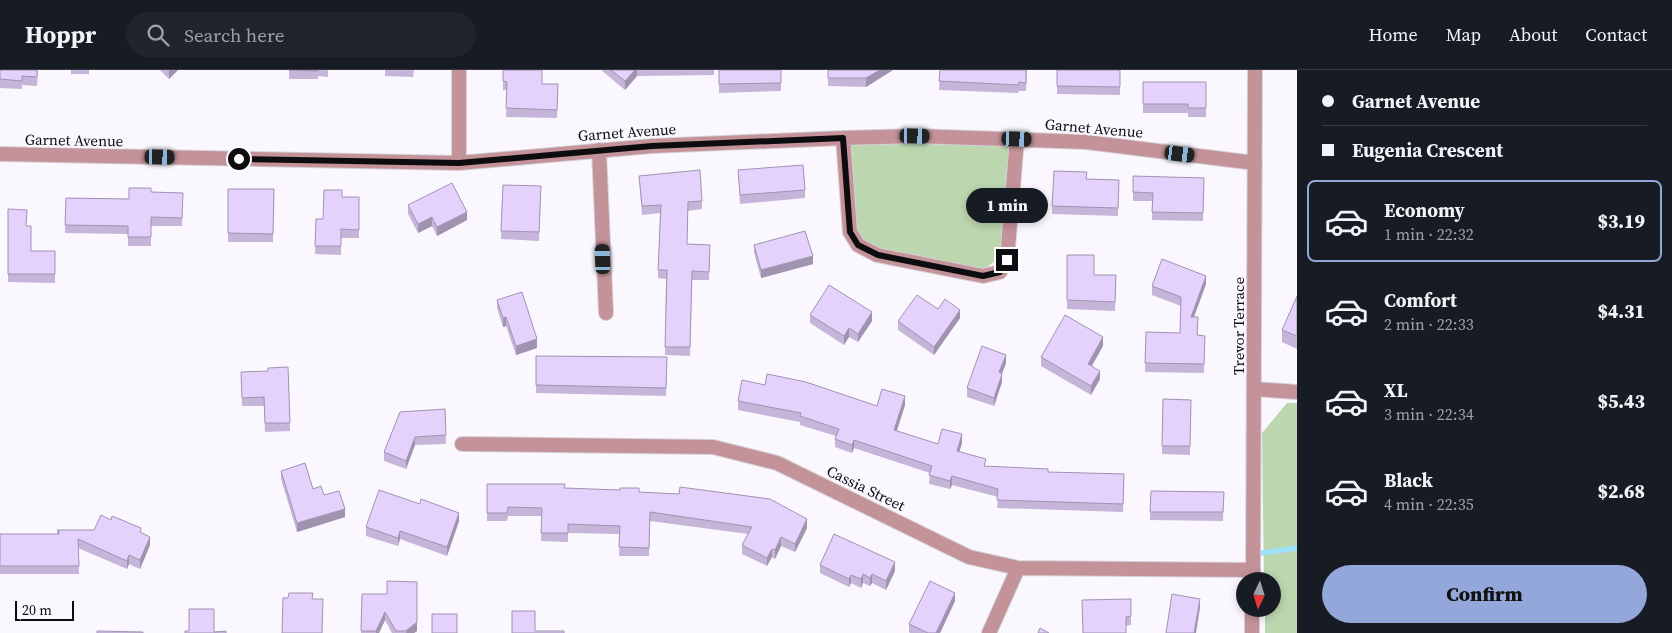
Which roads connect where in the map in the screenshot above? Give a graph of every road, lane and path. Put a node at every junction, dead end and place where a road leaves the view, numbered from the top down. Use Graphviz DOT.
graph roads {
  1 [pos="459,70"];
  2 [pos="1255,70"];
  3 [pos="843,138"];
  4 [pos="1017,139"];
  5 [pos="599,150"];
  6 [pos="0,154"];
  7 [pos="459,163"];
  8 [pos="1255,163"];
  9 [pos="606,313"];
  10 [pos="1254,389"];
  11 [pos="1297,392"];
  12 [pos="462,444"];
  13 [pos="1018,568"];
  14 [pos="1253,572"];
  15 [pos="1236,575"];
  16 [pos="1252,618"];
  17 [pos="989,633"];
  18 [pos="1252,633"];
  1 -- 7 [label="street"];
  2 -- 8 [label="street, Trevor Terrace"];
  3 -- 4 [label="street, Garnet Avenue"];
  3 -- 4 [label="street"];
  3 -- 5 [label="street, Garnet Avenue"];
  4 -- 8 [label="street, Garnet Avenue"];
  5 -- 7 [label="street, Garnet Avenue"];
  5 -- 9 [label="street"];
  6 -- 7 [label="street, Garnet Avenue"];
  8 -- 10 [label="street, Trevor Terrace"];
  10 -- 11 [label="street"];
  10 -- 14 [label="street, Trevor Terrace"];
  12 -- 13 [label="street, Cassia Street"];
  13 -- 15 [label="street, Cassia Street"];
  13 -- 17 [label="street"];
  16 -- 18 [label="street"];
}
